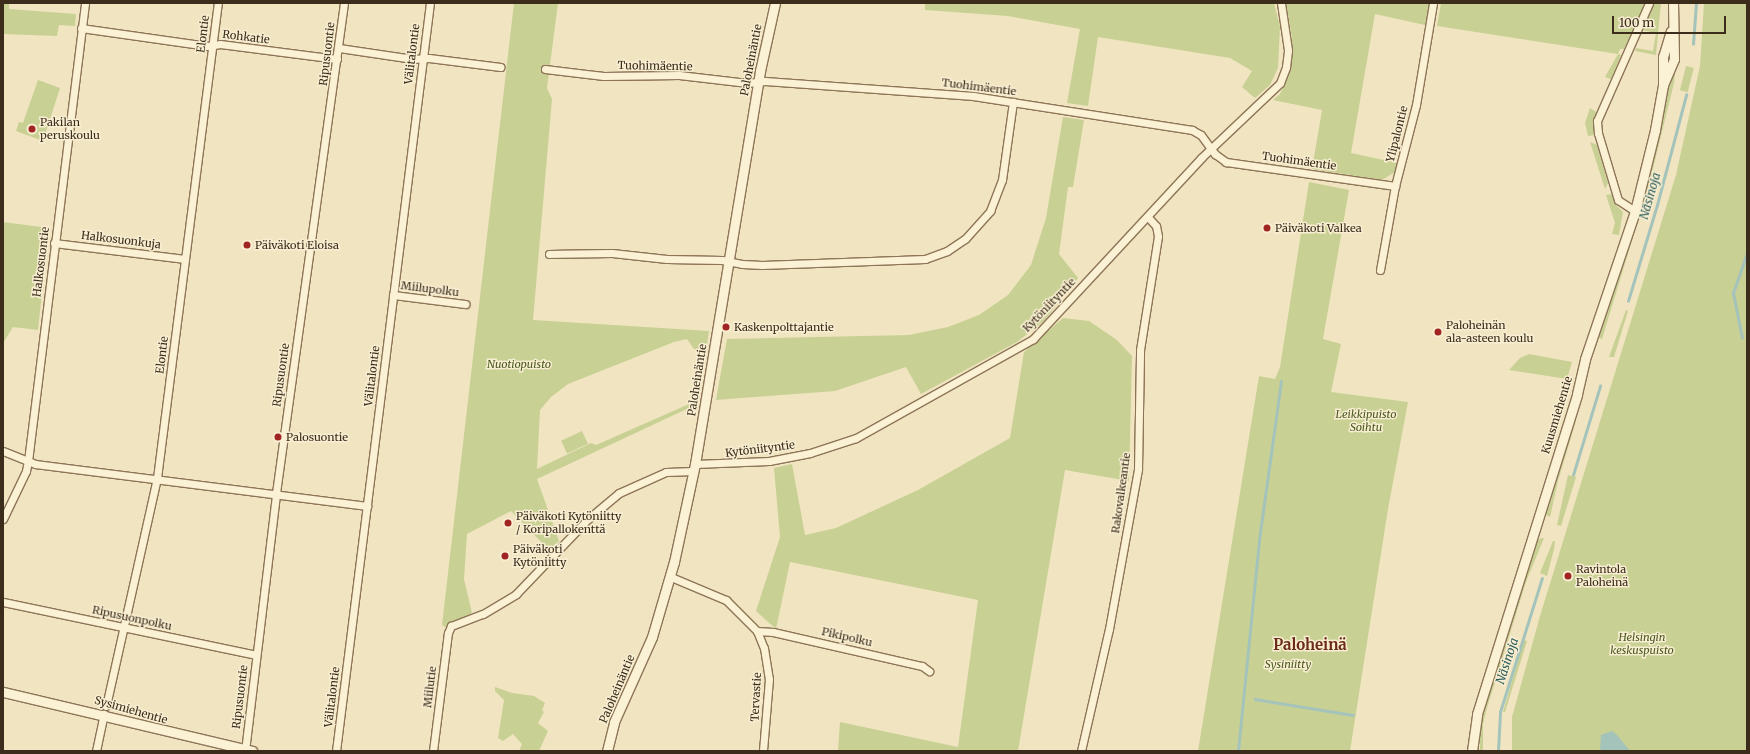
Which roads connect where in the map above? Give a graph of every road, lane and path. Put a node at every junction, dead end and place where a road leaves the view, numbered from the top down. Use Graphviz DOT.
graph roads {
  1 [pos="85,3"];
  2 [pos="218,3"];
  3 [pos="344,3"];
  4 [pos="430,3"];
  5 [pos="775,3"];
  6 [pos="1281,3"];
  7 [pos="1434,3"];
  8 [pos="1649,3"];
  9 [pos="1672,3"];
  10 [pos="81,28"];
  11 [pos="213,44"];
  12 [pos="339,48"];
  13 [pos="422,58"];
  14 [pos="337,59"];
  15 [pos="500,67"];
  16 [pos="545,69"];
  17 [pos="758,82"];
  18 [pos="1013,102"];
  19 [pos="1212,148"];
  20 [pos="1395,186"];
  21 [pos="1635,211"];
  22 [pos="1147,216"];
  23 [pos="54,244"];
  24 [pos="549,254"];
  25 [pos="185,259"];
  26 [pos="728,262"];
  27 [pos="1380,270"];
  28 [pos="393,295"];
  29 [pos="465,304"];
  30 [pos="3,451"];
  31 [pos="28,461"];
  32 [pos="694,468"];
  33 [pos="157,478"];
  34 [pos="276,493"];
  35 [pos="367,506"];
  36 [pos="3,519"];
  37 [pos="671,577"];
  38 [pos="3,602"];
  39 [pos="451,626"];
  40 [pos="124,628"];
  41 [pos="757,631"];
  42 [pos="256,654"];
  43 [pos="929,671"];
  44 [pos="3,692"];
  45 [pos="105,710"];
  46 [pos="96,751"];
  47 [pos="248,751"];
  48 [pos="336,751"];
  49 [pos="433,751"];
  50 [pos="607,751"];
  51 [pos="763,751"];
  52 [pos="1082,751"];
  53 [pos="1472,751"];
  1 -- 10 [label="street, Halkosuontie"];
  2 -- 11 [label="street, Elontie"];
  3 -- 12 [label="street, Ripusuontie"];
  4 -- 13 [label="street, Välitalontie"];
  5 -- 17 [label="street, Paloheinäntie"];
  6 -- 19 [label="street, Kytöniityntie"];
  7 -- 20 [label="street, Ylipalontie"];
  8 -- 21 [label="street"];
  9 -- 21 [label="street, Kuusmiehentie"];
  10 -- 11 [label="street, Rohkatie"];
  10 -- 23 [label="street, Halkosuontie"];
  11 -- 14 [label="street, Rohkatie"];
  11 -- 25 [label="street, Elontie"];
  12 -- 13 [label="street"];
  12 -- 14 [label="street, Ripusuontie"];
  13 -- 15 [label="street"];
  13 -- 28 [label="street, Välitalontie"];
  14 -- 34 [label="street, Ripusuontie"];
  16 -- 17 [label="street, Tuohimäentie"];
  17 -- 18 [label="street, Tuohimäentie"];
  17 -- 26 [label="street, Paloheinäntie"];
  18 -- 19 [label="street, Tuohimäentie"];
  18 -- 26 [label="street"];
  19 -- 20 [label="street, Tuohimäentie"];
  19 -- 22 [label="street, Kytöniityntie"];
  20 -- 27 [label="street, Ylipalontie"];
  21 -- 53 [label="street, Kuusmiehentie"];
  22 -- 32 [label="street, Kytöniityntie"];
  22 -- 52 [label="street, Rakovalkeantie"];
  23 -- 25 [label="street, Halkosuonkuja"];
  23 -- 31 [label="street, Halkosuontie"];
  24 -- 26 [label="street"];
  25 -- 33 [label="street, Elontie"];
  26 -- 32 [label="street, Paloheinäntie"];
  28 -- 29 [label="street, Miilupolku"];
  28 -- 35 [label="street, Välitalontie"];
  30 -- 31 [label="street"];
  31 -- 33 [label="street"];
  31 -- 36 [label="street, Halkosuontie"];
  32 -- 37 [label="street, Paloheinäntie"];
  32 -- 39 [label="street, Kytöniityntie"];
  33 -- 34 [label="street"];
  33 -- 40 [label="street, Elontie"];
  34 -- 35 [label="street"];
  34 -- 42 [label="street, Ripusuontie"];
  35 -- 48 [label="street, Välitalontie"];
  37 -- 41 [label="street, Tervastie"];
  37 -- 50 [label="street, Paloheinäntie"];
  38 -- 40 [label="street, Ripusuonpolku"];
  39 -- 49 [label="street, Miilutie"];
  40 -- 42 [label="street, Ripusuonpolku"];
  40 -- 45 [label="street, Elontie"];
  41 -- 43 [label="street, Pikipolku"];
  41 -- 51 [label="street, Tervastie"];
  42 -- 47 [label="street, Ripusuontie"];
  44 -- 45 [label="street, Sysimiehentie"];
  45 -- 46 [label="street, Elontie"];
  45 -- 47 [label="street, Sysimiehentie"];
}
